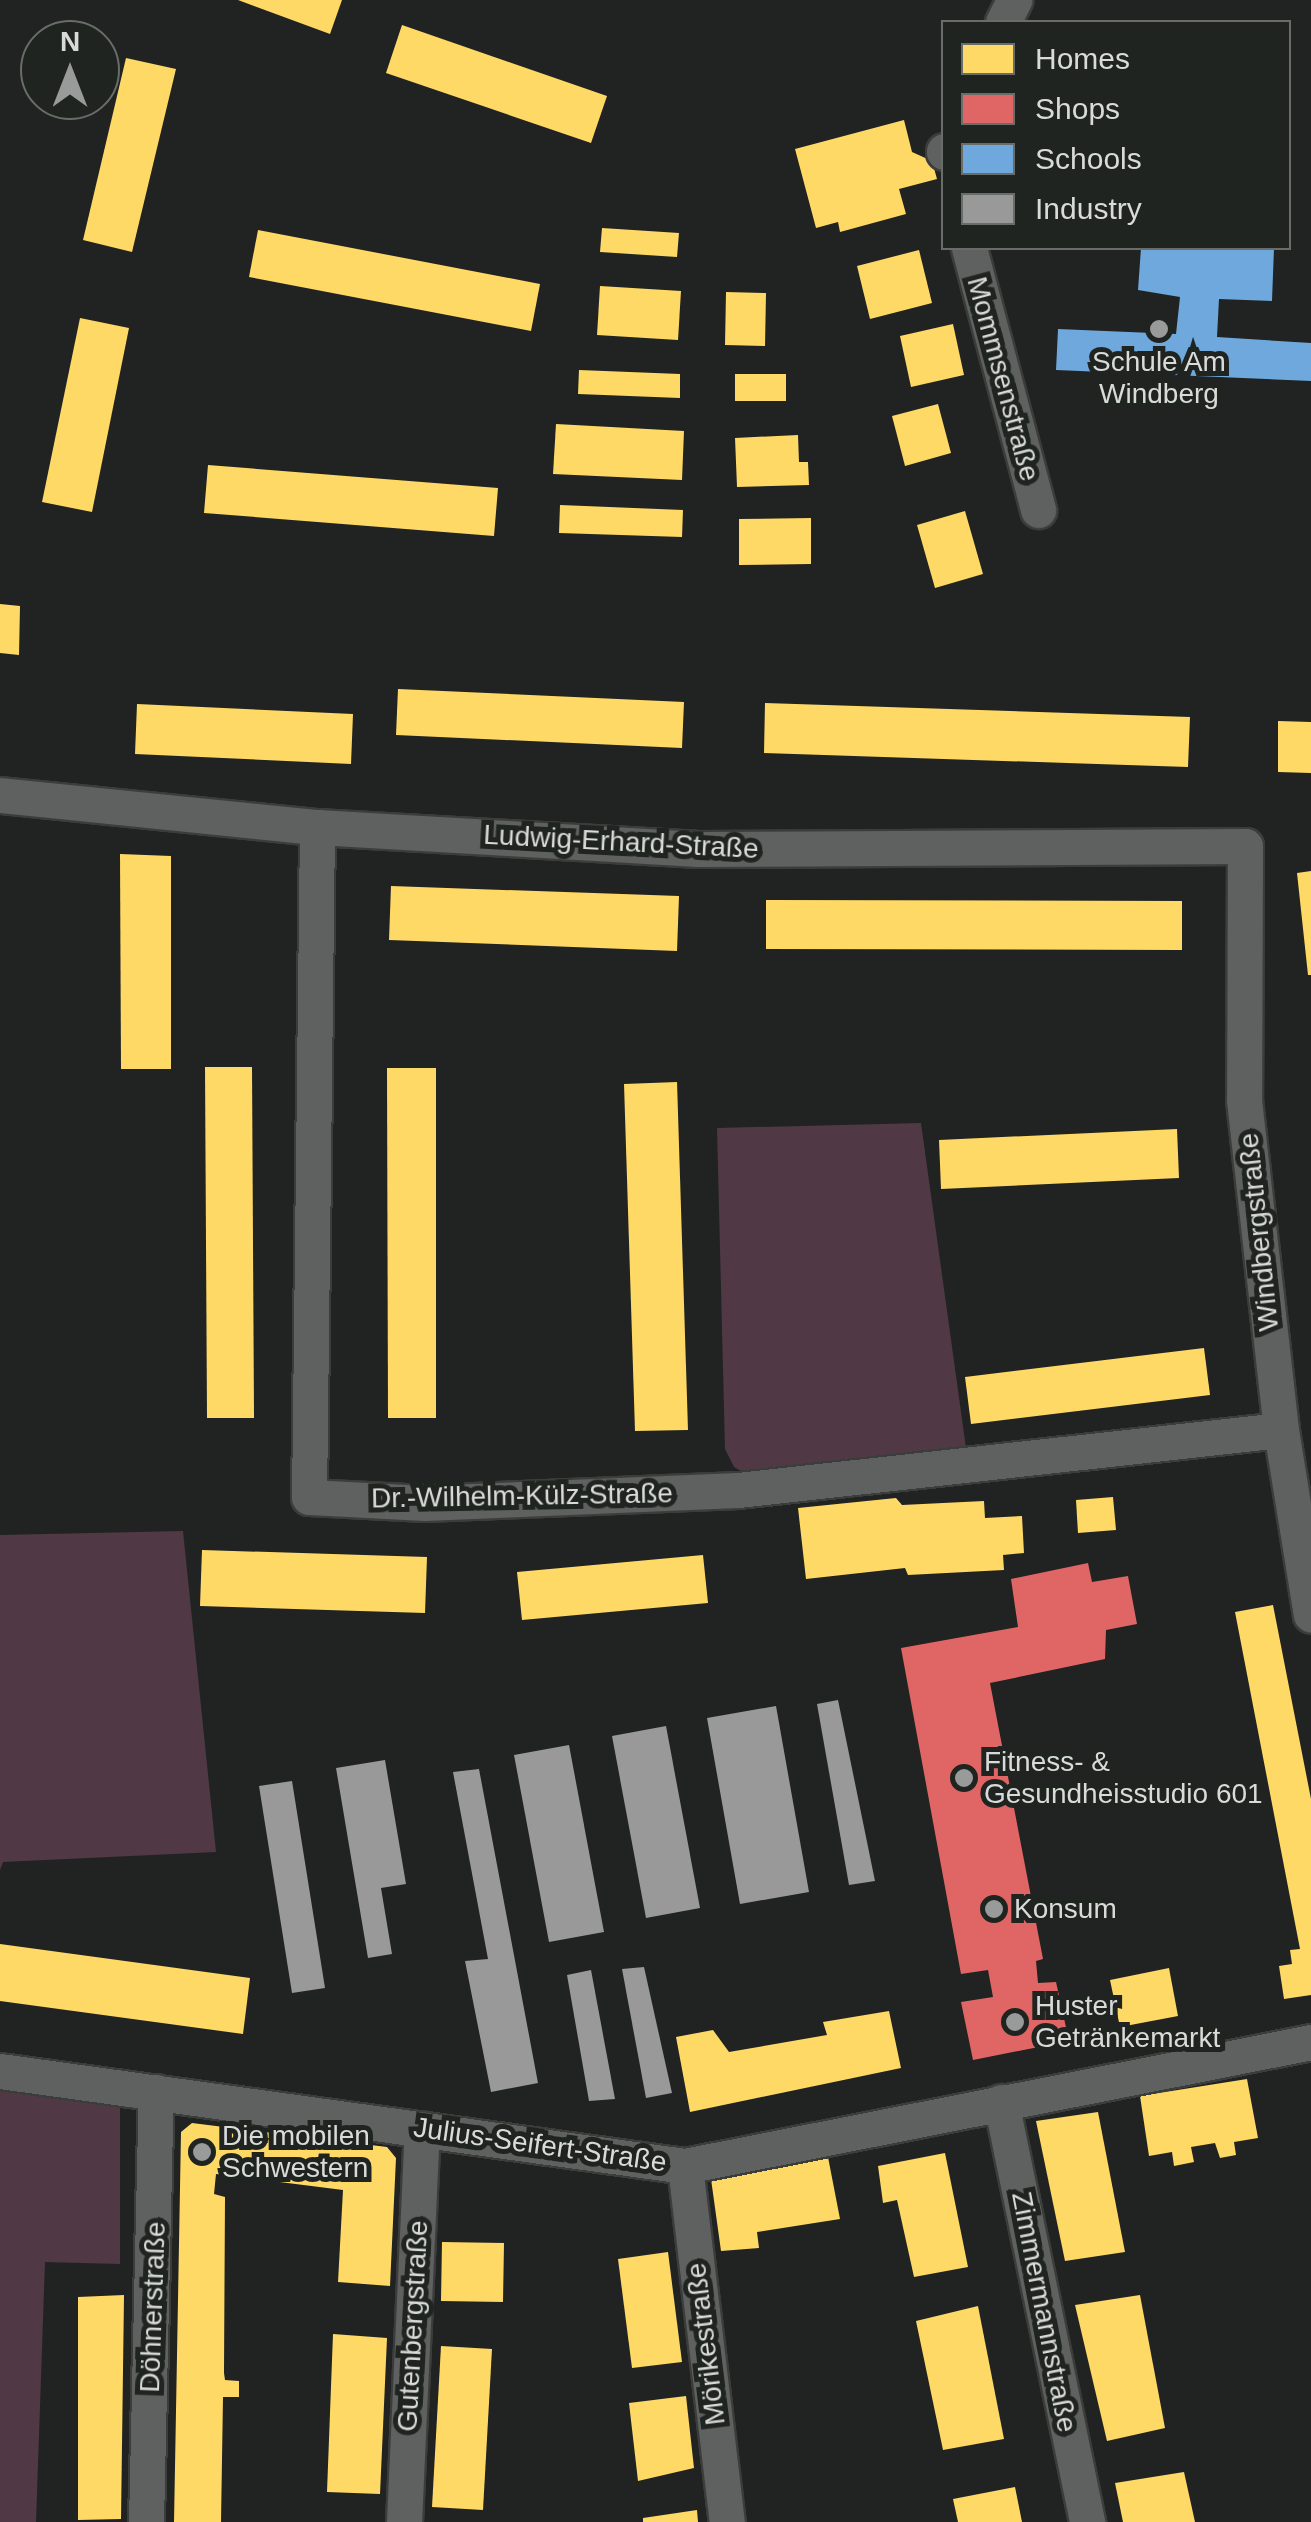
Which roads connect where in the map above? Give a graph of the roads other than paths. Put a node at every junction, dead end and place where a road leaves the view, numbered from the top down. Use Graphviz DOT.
graph roads {
  1 [pos="970,250"];
  2 [pos="1038,510"];
  3 [pos="0,796"];
  4 [pos="318,827"];
  5 [pos="1245,846"];
  6 [pos="1282,1430"];
  7 [pos="1311,1615"];
  8 [pos="1311,2042"];
  9 [pos="0,2071"];
  10 [pos="156,2092"];
  11 [pos="1002,2102"];
  12 [pos="422,2129"];
  13 [pos="685,2166"];
  14 [pos="146,2522"];
  15 [pos="404,2522"];
  16 [pos="727,2522"];
  17 [pos="1087,2522"];
  1 -- 2 [label="street, Mommsenstraße"];
  3 -- 4 [label="street, Ludwig-Erhard-Straße"];
  4 -- 5 [label="street, Ludwig-Erhard-Straße"];
  4 -- 6 [label="street, Dr.-Wilhelm-Külz-Straße"];
  5 -- 6 [label="street, Windbergstraße"];
  6 -- 7 [label="street, Windbergstraße"];
  8 -- 11 [label="street, Julius-Seifert-Straße"];
  9 -- 10 [label="street, Julius-Seifert-Straße"];
  10 -- 12 [label="street, Julius-Seifert-Straße"];
  10 -- 14 [label="street, Döhnerstraße"];
  11 -- 13 [label="street, Julius-Seifert-Straße"];
  11 -- 17 [label="street, Zimmermannstraße"];
  12 -- 13 [label="street, Julius-Seifert-Straße"];
  12 -- 15 [label="street, Gutenbergstraße"];
  13 -- 16 [label="street, Mörikestraße"];
}
